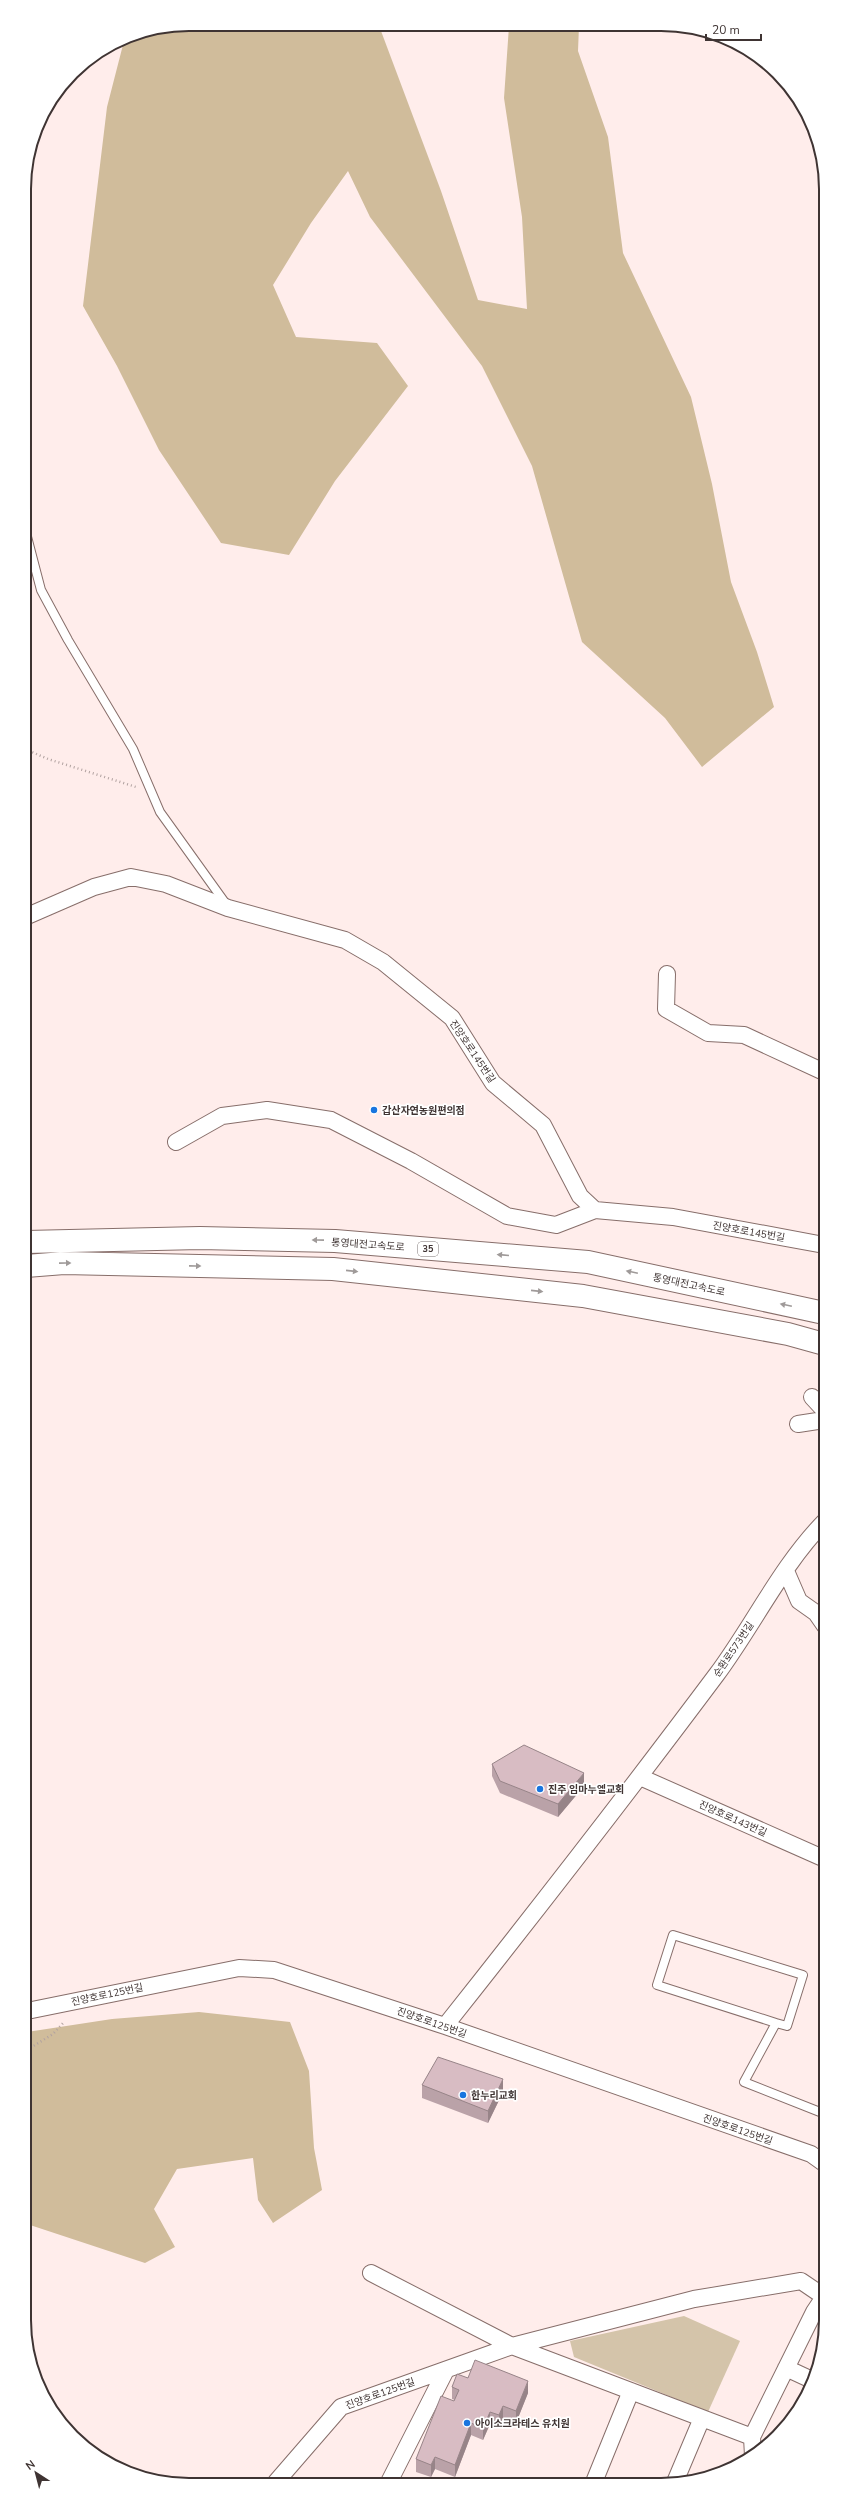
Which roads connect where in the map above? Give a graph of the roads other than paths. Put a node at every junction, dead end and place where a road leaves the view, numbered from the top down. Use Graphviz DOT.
graph roads {
  1 [pos="31,552"];
  2 [pos="228,908"];
  3 [pos="31,914"];
  4 [pos="667,974"];
  5 [pos="819,1070"];
  6 [pos="176,1142"];
  7 [pos="595,1210"];
  8 [pos="31,1242"];
  9 [pos="819,1244"];
  10 [pos="31,1266"];
  11 [pos="819,1313"];
  12 [pos="819,1343"];
  13 [pos="812,1397"];
  14 [pos="819,1405"];
  15 [pos="819,1421"];
  16 [pos="798,1424"];
  17 [pos="819,1527"];
  18 [pos="786,1571"];
  19 [pos="819,1617"];
  20 [pos="640,1777"];
  21 [pos="819,1857"];
  22 [pos="31,2010"];
  23 [pos="776,2022"];
  24 [pos="446,2026"];
  25 [pos="819,2112"];
  26 [pos="819,2161"];
  27 [pos="372,2273"];
  28 [pos="819,2293"];
  29 [pos="819,2305"];
  30 [pos="512,2346"];
  31 [pos="786,2368"];
  32 [pos="446,2370"];
  33 [pos="808,2379"];
  34 [pos="631,2391"];
  35 [pos="702,2418"];
  36 [pos="752,2437"];
  37 [pos="753,2448"];
  38 [pos="279,2478"];
  39 [pos="391,2478"];
  40 [pos="596,2478"];
  41 [pos="677,2478"];
  1 -- 2 [label="lane"];
  2 -- 3 [label="street, 진양호로145번길"];
  2 -- 7 [label="street, 진양호로145번길"];
  4 -- 5 [label="street"];
  6 -- 7 [label="street"];
  7 -- 9 [label="street, 진양호로145번길"];
  11 -- 8 [label="highway, 통영대전고속도로 / 35, one-way"];
  10 -- 12 [label="highway, one-way"];
  13 -- 14 [label="street"];
  15 -- 16 [label="street"];
  17 -- 18 [label="street, 순환로573번길"];
  18 -- 19 [label="street"];
  18 -- 20 [label="street, 순환로573번길"];
  20 -- 21 [label="street, 진양호로143번길"];
  20 -- 24 [label="street, 순환로573번길"];
  22 -- 24 [label="street, 진양호로125번길"];
  23 -- 23 [label="lane"];
  23 -- 25 [label="lane"];
  24 -- 26 [label="street, 진양호로125번길"];
  27 -- 30 [label="street"];
  28 -- 30 [label="street, 진양호로125번길"];
  29 -- 31 [label="street"];
  30 -- 32 [label="street, 진양호로125번길"];
  30 -- 34 [label="street"];
  31 -- 33 [label="street"];
  31 -- 36 [label="street"];
  32 -- 38 [label="street, 진양호로125번길"];
  32 -- 39 [label="street"];
  34 -- 35 [label="street"];
  34 -- 40 [label="street"];
  35 -- 36 [label="street"];
  35 -- 41 [label="street"];
  36 -- 37 [label="street"];
}
